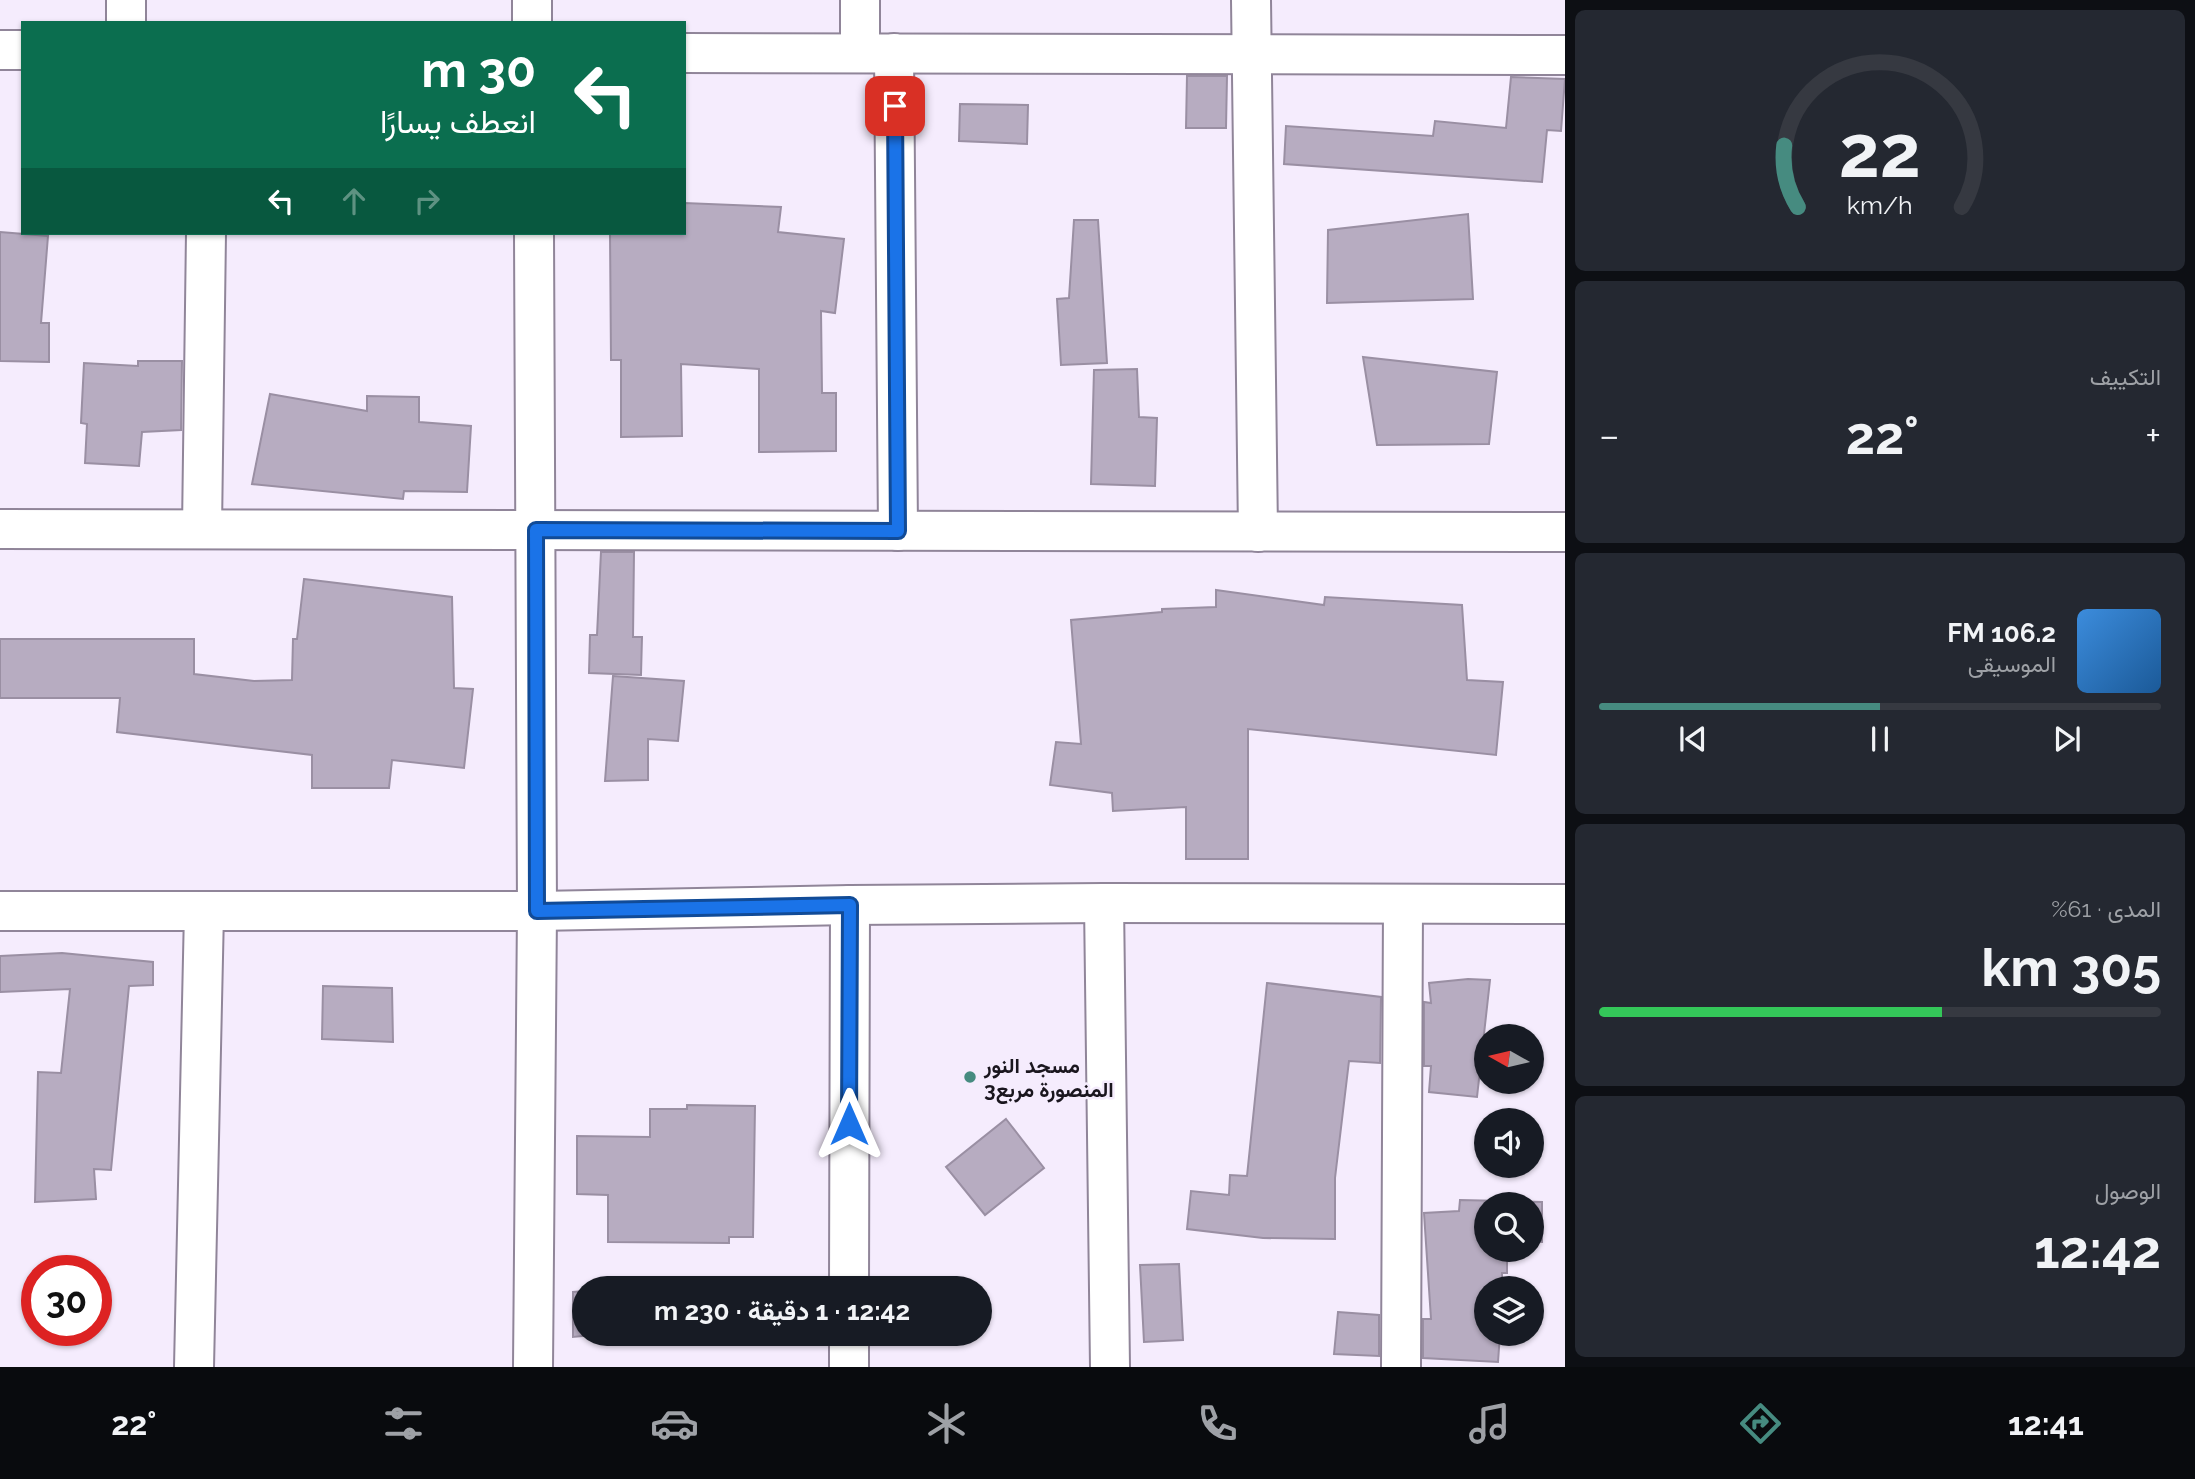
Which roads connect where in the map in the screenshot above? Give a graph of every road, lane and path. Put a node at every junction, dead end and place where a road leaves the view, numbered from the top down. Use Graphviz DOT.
graph roads {
  1 [pos="126,0"];
  2 [pos="532,0"];
  3 [pos="860,0"];
  4 [pos="1251,0"];
  5 [pos="127,21"];
  6 [pos="532,21"];
  7 [pos="0,50"];
  8 [pos="21,50"];
  9 [pos="686,53"];
  10 [pos="877,53"];
  11 [pos="1251,55"];
  12 [pos="1565,55"];
  13 [pos="206,235"];
  14 [pos="534,235"];
  15 [pos="0,529"];
  16 [pos="202,529"];
  17 [pos="536,530"];
  18 [pos="898,531"];
  19 [pos="1258,532"];
  20 [pos="1565,532"];
  21 [pos="1104,903"];
  22 [pos="1565,904"];
  23 [pos="850,905"];
  24 [pos="1403,905"];
  25 [pos="0,911"];
  26 [pos="537,911"];
  27 [pos="204,912"];
  28 [pos="849,1276"];
  29 [pos="849,1346"];
  30 [pos="194,1367"];
  31 [pos="533,1367"];
  32 [pos="849,1367"];
  33 [pos="1110,1367"];
  34 [pos="1401,1367"];
  1 -- 5 [label="street"];
  2 -- 6 [label="street"];
  3 -- 10 [label="street"];
  4 -- 11 [label="street"];
  7 -- 8 [label="street"];
  9 -- 10 [label="street"];
  10 -- 11 [label="street"];
  10 -- 18 [label="street"];
  11 -- 12 [label="street"];
  11 -- 19 [label="street"];
  13 -- 16 [label="street"];
  14 -- 17 [label="street"];
  15 -- 16 [label="street"];
  16 -- 17 [label="street"];
  17 -- 18 [label="street"];
  17 -- 26 [label="street"];
  18 -- 19 [label="street"];
  19 -- 20 [label="street"];
  21 -- 23 [label="street"];
  21 -- 24 [label="street"];
  21 -- 33 [label="street"];
  22 -- 24 [label="street"];
  23 -- 26 [label="street"];
  23 -- 28 [label="street"];
  24 -- 34 [label="street"];
  25 -- 27 [label="street"];
  26 -- 27 [label="street"];
  26 -- 31 [label="street"];
  27 -- 30 [label="street"];
  29 -- 32 [label="street"];
}
